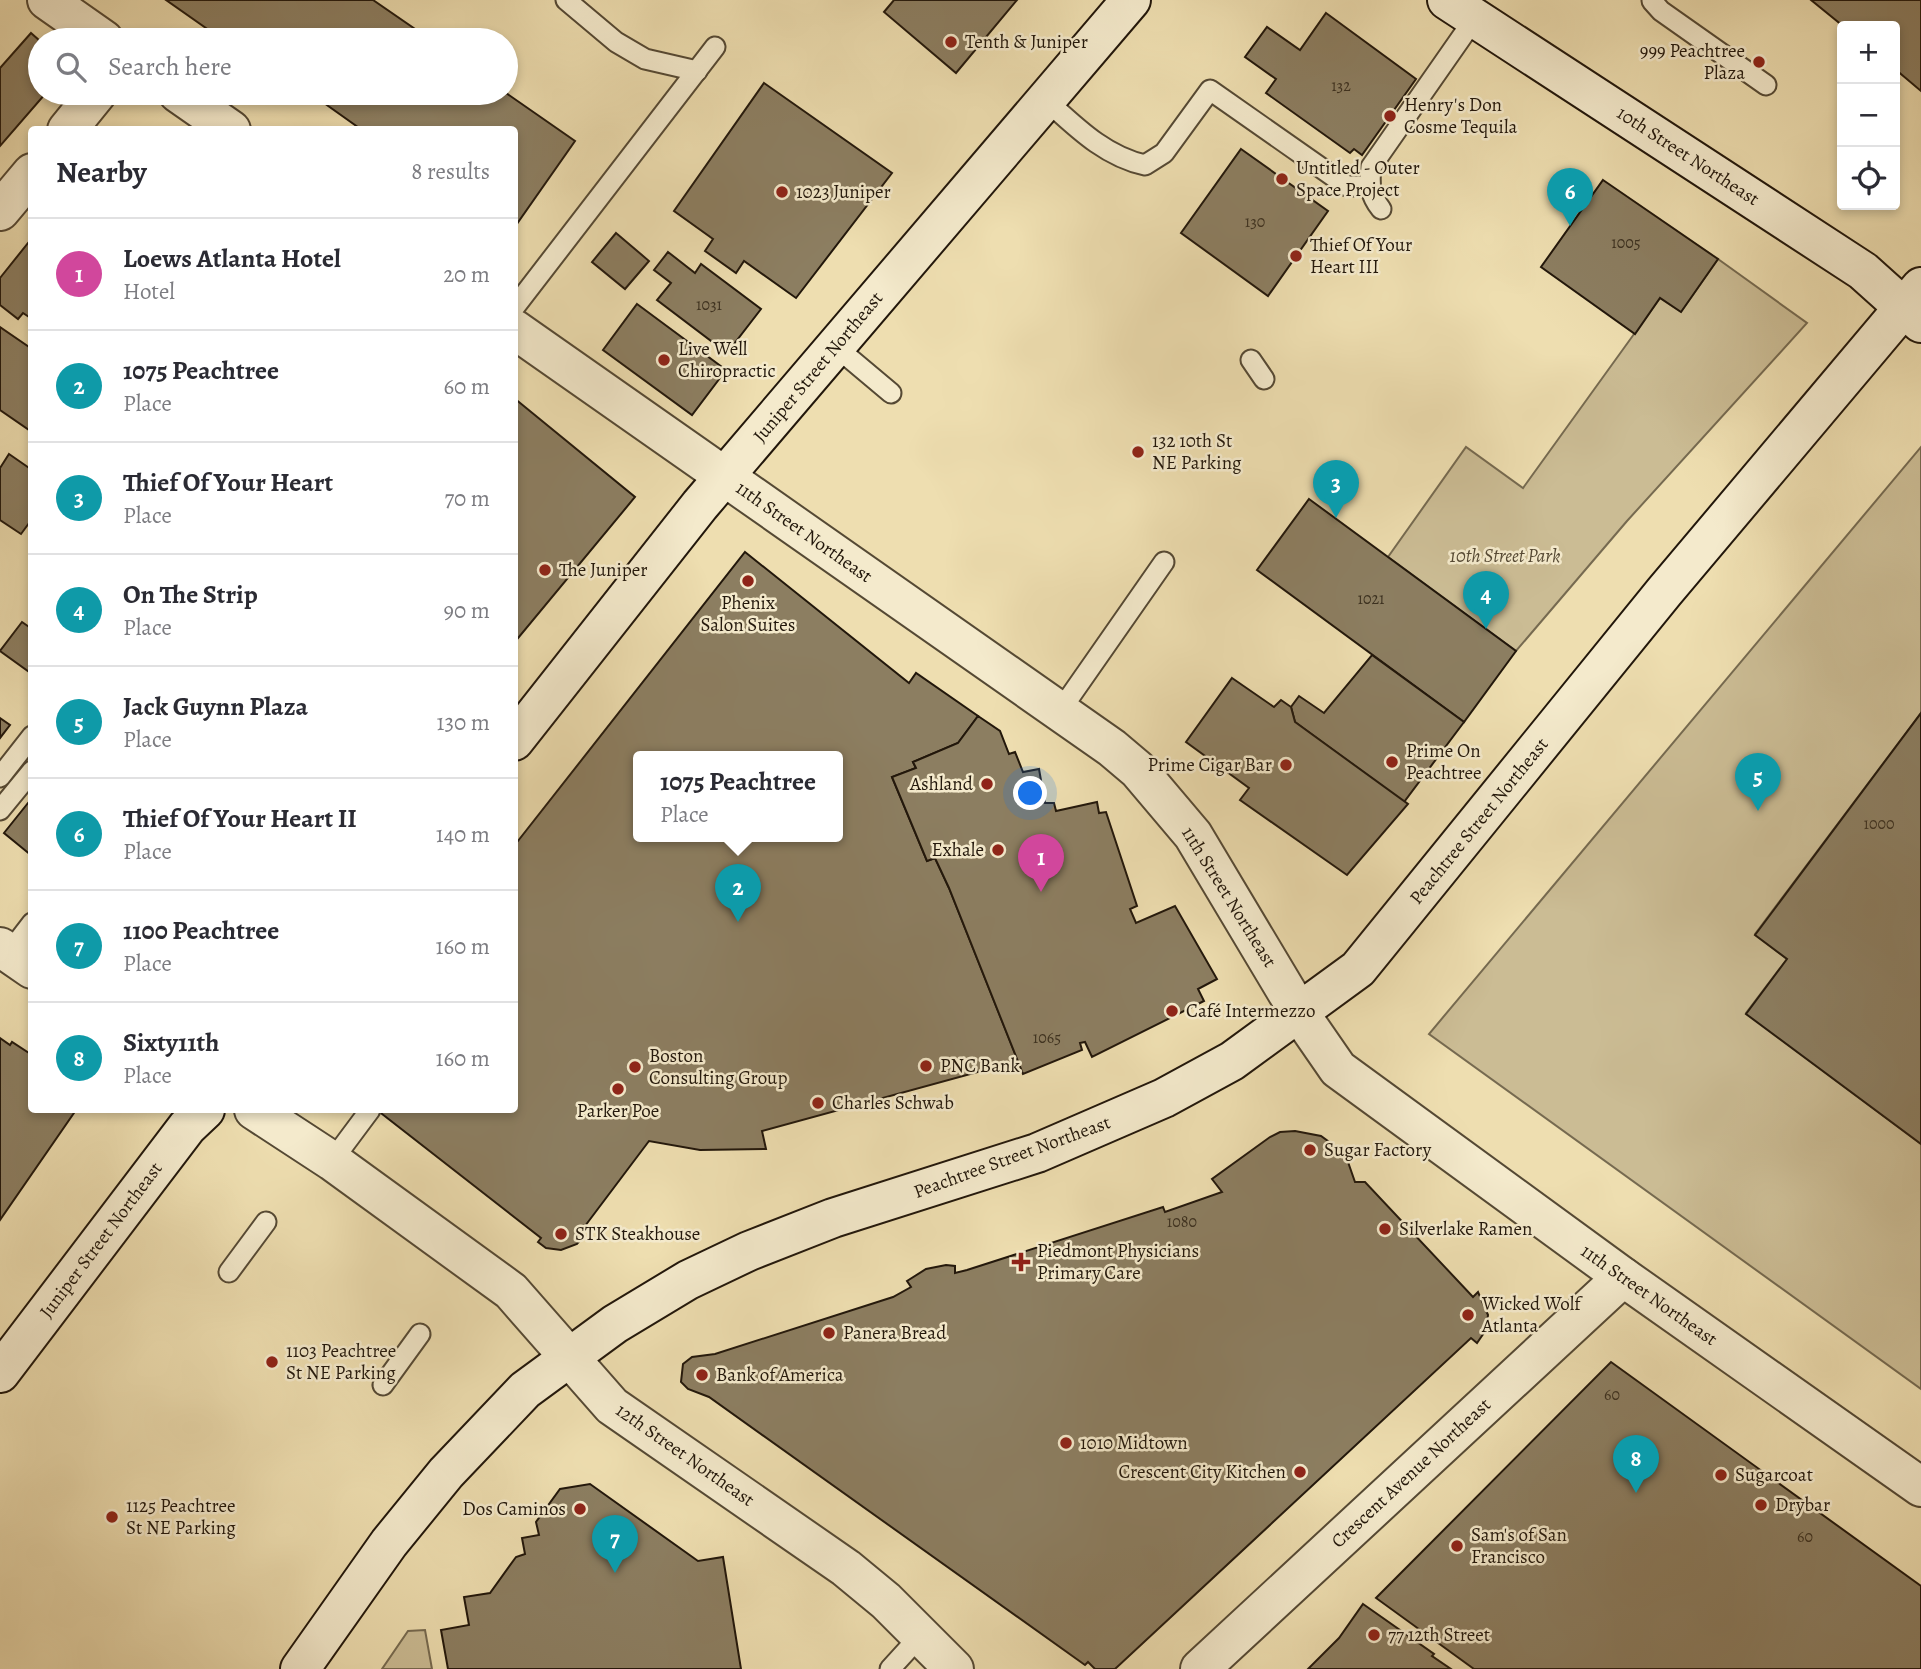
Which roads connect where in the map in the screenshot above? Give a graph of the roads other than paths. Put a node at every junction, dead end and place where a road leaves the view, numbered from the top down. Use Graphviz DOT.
graph roads {
  1 [pos="47,0"];
  2 [pos="566,0"];
  3 [pos="1131,0"];
  4 [pos="1652,1"];
  5 [pos="1461,9"];
  6 [pos="87,28"];
  7 [pos="715,47"];
  8 [pos="698,71"];
  9 [pos="1766,85"];
  10 [pos="1045,99"];
  11 [pos="87,105"];
  12 [pos="195,105"];
  13 [pos="70,126"];
  14 [pos="225,126"];
  15 [pos="28,178"];
  16 [pos="1369,186"];
  17 [pos="1381,209"];
  18 [pos="0,211"];
  19 [pos="518,303"];
  20 [pos="1915,306"];
  21 [pos="518,332"];
  22 [pos="835,346"];
  23 [pos="1251,360"];
  24 [pos="1264,379"];
  25 [pos="891,393"];
  26 [pos="725,476"];
  27 [pos="1164,562"];
  28 [pos="1060,710"];
  29 [pos="518,736"];
  30 [pos="28,741"];
  31 [pos="28,776"];
  32 [pos="0,777"];
  33 [pos="0,810"];
  34 [pos="28,930"];
  35 [pos="13,956"];
  36 [pos="1300,1014"];
  37 [pos="202,1113"];
  38 [pos="259,1113"];
  39 [pos="368,1113"];
  40 [pos="332,1161"];
  41 [pos="266,1222"];
  42 [pos="229,1272"];
  43 [pos="1623,1277"];
  44 [pos="420,1334"];
  45 [pos="570,1356"];
  46 [pos="0,1373"];
  47 [pos="383,1385"];
  48 [pos="1921,1487"];
  49 [pos="921,1635"];
  50 [pos="300,1669"];
  51 [pos="890,1669"];
  52 [pos="954,1669"];
  53 [pos="1200,1669"];
  1 -- 6 [label="main road"];
  2 -- 8 [label="lane"];
  3 -- 10 [label="main road, Juniper Street Northeast"];
  4 -- 9 [label="lane"];
  5 -- 16 [label="lane"];
  5 -- 20 [label="main road, 10th Street Northeast"];
  7 -- 8 [label="lane"];
  8 -- 19 [label="lane"];
  10 -- 16 [label="lane"];
  10 -- 22 [label="main road, Juniper Street Northeast"];
  11 -- 13 [label="main road"];
  12 -- 14 [label="main road"];
  15 -- 18 [label="main road"];
  16 -- 17 [label="lane"];
  20 -- 36 [label="main road, Peachtree Street Northeast"];
  21 -- 26 [label="main road, 11th Street Northeast"];
  22 -- 25 [label="lane"];
  22 -- 26 [label="main road, Juniper Street Northeast"];
  23 -- 24 [label="lane"];
  26 -- 28 [label="main road, 11th Street Northeast"];
  26 -- 29 [label="main road, Juniper Street Northeast"];
  27 -- 28 [label="lane"];
  28 -- 36 [label="main road, 11th Street Northeast"];
  30 -- 32 [label="lane"];
  31 -- 33 [label="lane"];
  34 -- 35 [label="lane"];
  36 -- 43 [label="main road, 11th Street Northeast"];
  36 -- 45 [label="main road, Peachtree Street Northeast"];
  37 -- 46 [label="main road, Juniper Street Northeast"];
  38 -- 40 [label="main road, 12th Street Northeast"];
  39 -- 40 [label="lane"];
  40 -- 45 [label="main road, 12th Street Northeast"];
  41 -- 42 [label="lane"];
  43 -- 48 [label="main road, 11th Street Northeast"];
  43 -- 53 [label="main road, Crescent Avenue Northeast"];
  44 -- 47 [label="lane"];
  45 -- 49 [label="main road, 12th Street Northeast"];
  45 -- 50 [label="main road, Peachtree Street Northeast"];
  49 -- 51 [label="lane"];
  49 -- 52 [label="main road, 12th Street Northeast"];
}
